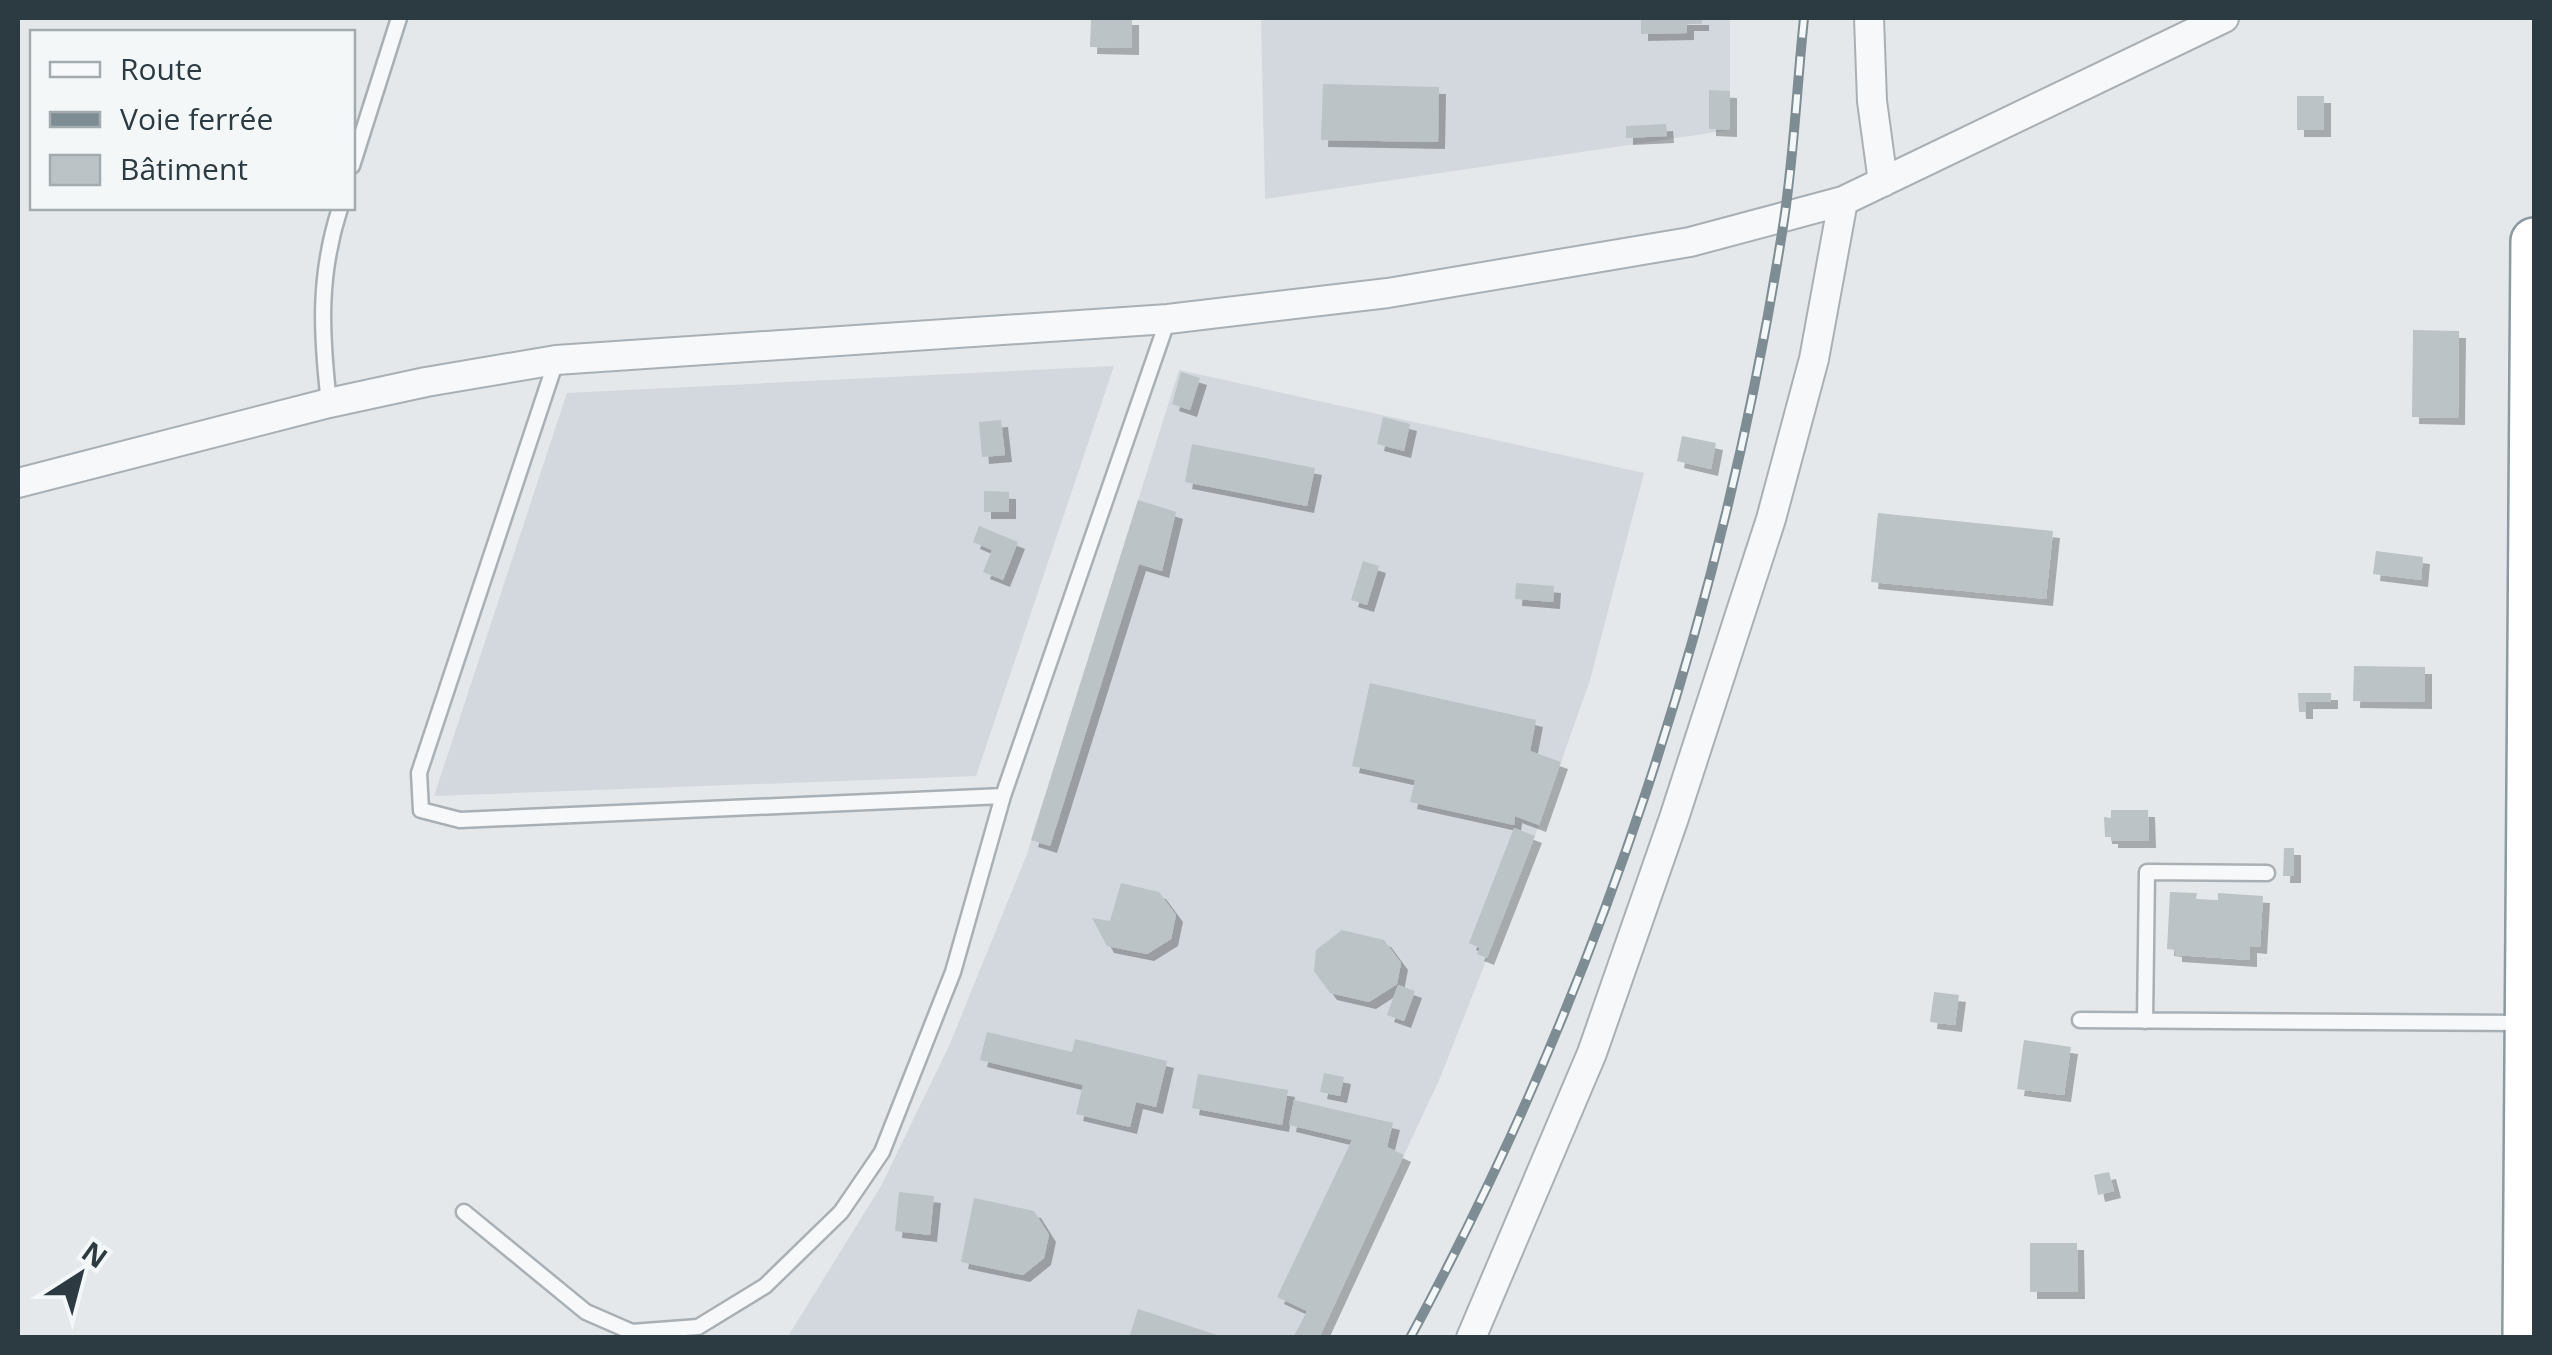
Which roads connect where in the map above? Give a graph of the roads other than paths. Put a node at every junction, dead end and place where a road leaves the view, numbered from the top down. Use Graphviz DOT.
graph roads {
  1 [pos="399,18"];
  2 [pos="1869,18"];
  3 [pos="2224,18"];
  4 [pos="355,157"];
  5 [pos="1883,182"];
  6 [pos="1842,201"];
  7 [pos="339,210"];
  8 [pos="2534,241"];
  9 [pos="1168,319"];
  10 [pos="556,360"];
  11 [pos="329,402"];
  12 [pos="2534,441"];
  13 [pos="18,483"];
  14 [pos="1003,796"];
  15 [pos="2267,873"];
  16 [pos="2080,1020"];
  17 [pos="2146,1021"];
  18 [pos="2530,1032"];
  19 [pos="464,1212"];
  20 [pos="1471,1338"];
  21 [pos="2526,1338"];
  1 -- 4 [label="lane"];
  2 -- 5 [label="street"];
  3 -- 5 [label="street"];
  5 -- 6 [label="street"];
  6 -- 9 [label="street"];
  6 -- 20 [label="street"];
  7 -- 11 [label="lane"];
  8 -- 12 [label="highway"];
  9 -- 10 [label="street"];
  9 -- 14 [label="lane"];
  10 -- 11 [label="street"];
  10 -- 14 [label="lane"];
  11 -- 13 [label="street"];
  12 -- 18 [label="highway"];
  14 -- 19 [label="lane"];
  15 -- 17 [label="lane"];
  16 -- 17 [label="lane"];
  17 -- 18 [label="lane"];
  18 -- 21 [label="highway"];
}
